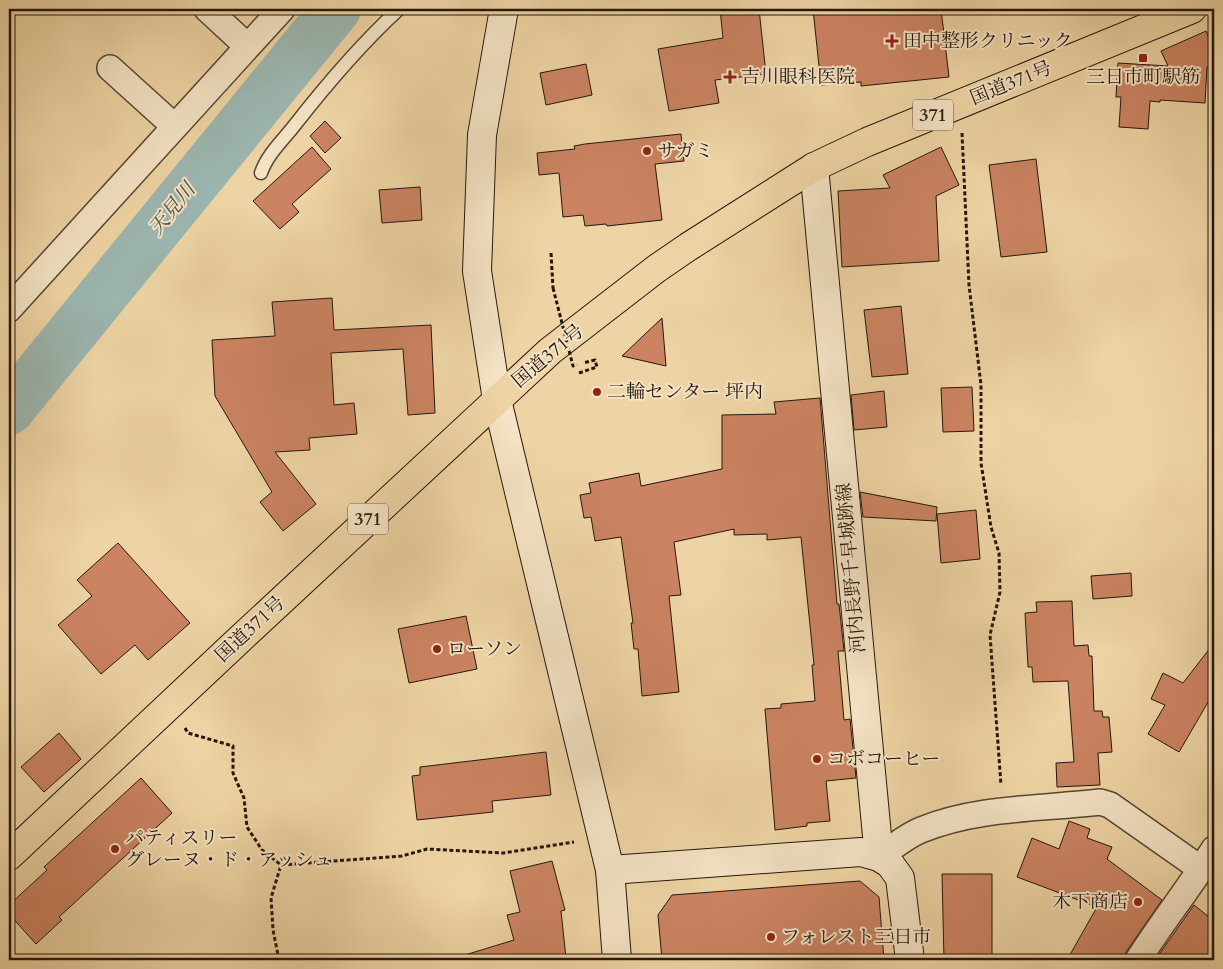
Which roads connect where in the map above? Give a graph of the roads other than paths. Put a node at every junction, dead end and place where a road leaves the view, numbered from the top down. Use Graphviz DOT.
graph roads {
  1 [pos="208,9"];
  2 [pos="282,9"];
  3 [pos="399,9"];
  4 [pos="504,9"];
  5 [pos="1192,9"];
  6 [pos="247,46"];
  7 [pos="110,68"];
  8 [pos="174,126"];
  9 [pos="814,167"];
  10 [pos="261,173"];
  11 [pos="9,309"];
  12 [pos="497,400"];
  13 [pos="9,856"];
  14 [pos="879,857"];
  15 [pos="1208,859"];
  16 [pos="610,870"];
  17 [pos="617,960"];
  18 [pos="910,960"];
  19 [pos="1138,960"];
  1 -- 6 [label="street"];
  2 -- 6 [label="street"];
  3 -- 10 [label="lane"];
  4 -- 12 [label="street"];
  5 -- 9 [label="highway, 国道371号 / 371"];
  6 -- 8 [label="street"];
  7 -- 8 [label="street"];
  8 -- 11 [label="street"];
  9 -- 12 [label="highway, 国道371号 / 371"];
  9 -- 14 [label="street, 河内長野千早城跡線"];
  12 -- 13 [label="highway, 国道371号 / 371"];
  12 -- 16 [label="street"];
  14 -- 15 [label="street"];
  14 -- 16 [label="street"];
  14 -- 18 [label="street"];
  15 -- 19 [label="street"];
  16 -- 17 [label="street"];
}
